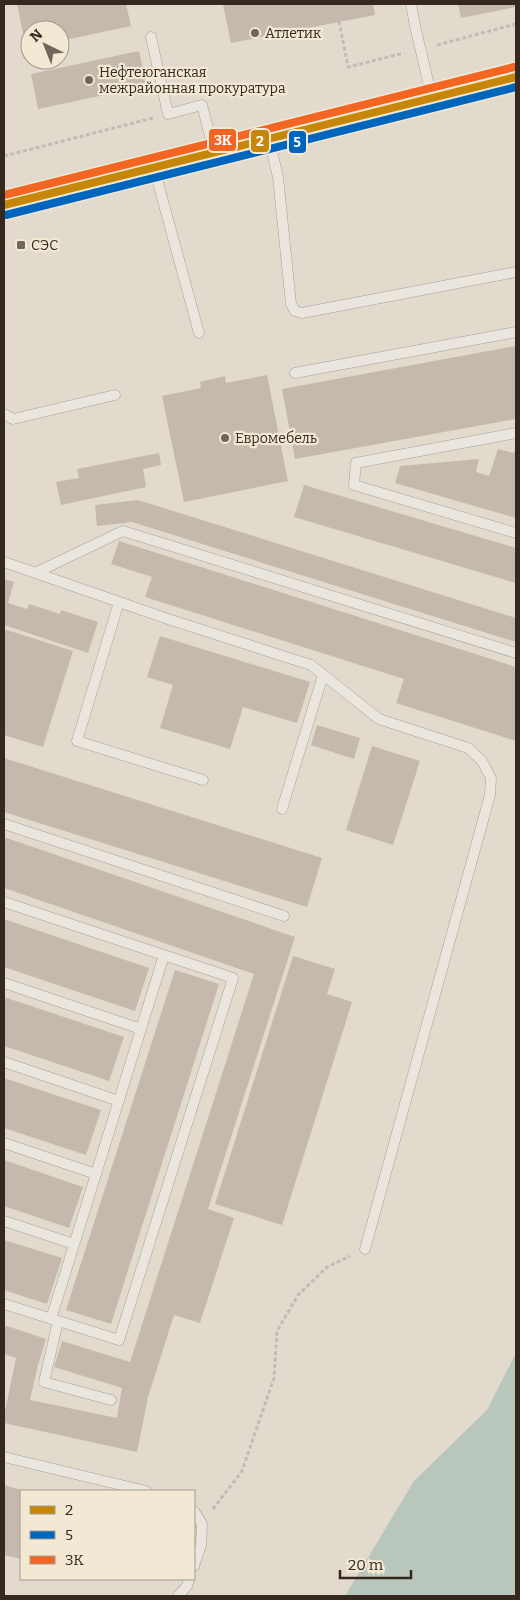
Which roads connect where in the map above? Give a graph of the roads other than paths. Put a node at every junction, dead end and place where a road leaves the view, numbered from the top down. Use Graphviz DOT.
graph roads {
  1 [pos="411,4"];
  2 [pos="151,37"];
  3 [pos="516,77"];
  4 [pos="433,98"];
  5 [pos="269,139"];
  6 [pos="214,153"];
  7 [pos="154,168"];
  8 [pos="4,205"];
  9 [pos="516,272"];
  10 [pos="516,332"];
  11 [pos="200,333"];
  12 [pos="294,373"];
  13 [pos="115,395"];
  14 [pos="4,414"];
  15 [pos="516,433"];
  16 [pos="516,533"];
  17 [pos="4,562"];
  18 [pos="35,573"];
  19 [pos="119,602"];
  20 [pos="516,653"];
  21 [pos="323,675"];
  22 [pos="203,780"];
  23 [pos="282,809"];
  24 [pos="4,824"];
  25 [pos="4,902"];
  26 [pos="284,916"];
  27 [pos="164,956"];
  28 [pos="4,983"];
  29 [pos="141,1029"];
  30 [pos="4,1062"];
  31 [pos="119,1100"];
  32 [pos="4,1143"];
  33 [pos="96,1174"];
  34 [pos="4,1221"];
  35 [pos="74,1244"];
  36 [pos="364,1249"];
  37 [pos="4,1304"];
  38 [pos="54,1320"];
  39 [pos="111,1400"];
  40 [pos="4,1457"];
  41 [pos="142,1490"];
  42 [pos="195,1513"];
  43 [pos="195,1563"];
  44 [pos="189,1580"];
  45 [pos="178,1596"];
  1 -- 4 [label="lane"];
  2 -- 6 [label="lane"];
  3 -- 4 [label="street"];
  4 -- 5 [label="street"];
  5 -- 6 [label="street"];
  5 -- 9 [label="lane"];
  6 -- 7 [label="street"];
  7 -- 8 [label="street"];
  7 -- 11 [label="lane"];
  10 -- 12 [label="lane"];
  13 -- 14 [label="lane"];
  15 -- 16 [label="lane"];
  17 -- 18 [label="lane"];
  18 -- 19 [label="lane"];
  18 -- 20 [label="lane"];
  19 -- 21 [label="lane"];
  19 -- 22 [label="lane"];
  21 -- 23 [label="lane"];
  21 -- 36 [label="lane"];
  24 -- 26 [label="lane"];
  25 -- 27 [label="lane"];
  27 -- 29 [label="lane"];
  27 -- 38 [label="lane"];
  28 -- 29 [label="lane"];
  29 -- 31 [label="lane"];
  30 -- 31 [label="lane"];
  31 -- 33 [label="lane"];
  32 -- 33 [label="lane"];
  33 -- 35 [label="lane"];
  34 -- 35 [label="lane"];
  35 -- 38 [label="lane"];
  37 -- 38 [label="lane"];
  38 -- 39 [label="lane"];
  40 -- 41 [label="lane"];
  42 -- 43 [label="lane"];
  44 -- 45 [label="lane"];
}
